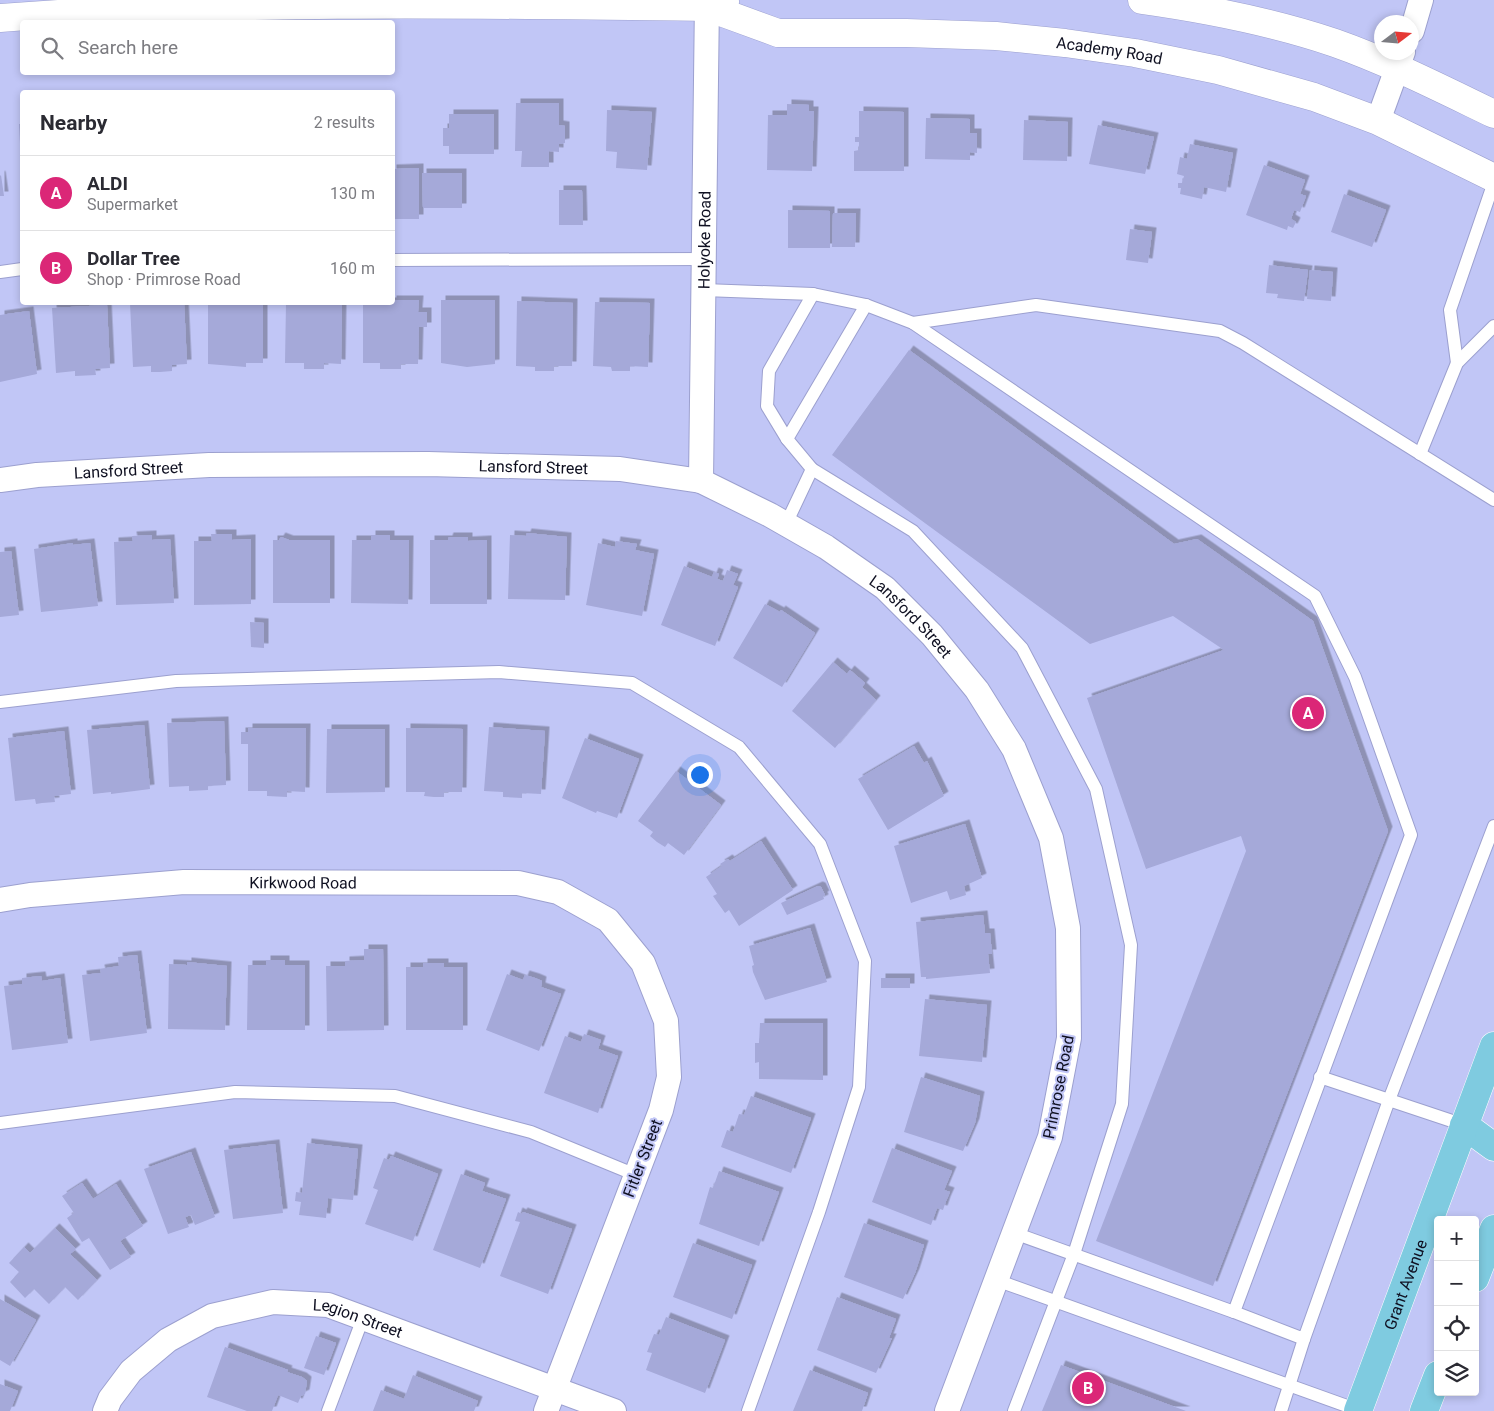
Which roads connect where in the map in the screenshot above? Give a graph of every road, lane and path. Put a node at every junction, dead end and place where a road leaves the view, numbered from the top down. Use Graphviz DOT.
graph roads {
  1 [pos="1142,0"];
  2 [pos="1421,0"];
  3 [pos="715,2"];
  4 [pos="1417,15"];
  5 [pos="0,18"];
  6 [pos="1374,53"];
  7 [pos="1400,60"];
  8 [pos="1494,114"];
  9 [pos="1378,121"];
  10 [pos="1494,178"];
  11 [pos="1494,182"];
  12 [pos="704,259"];
  13 [pos="395,260"];
  14 [pos="20,269"];
  15 [pos="0,272"];
  16 [pos="704,290"];
  17 [pos="814,294"];
  18 [pos="866,305"];
  19 [pos="913,323"];
  20 [pos="1494,326"];
  21 [pos="1457,363"];
  22 [pos="787,439"];
  23 [pos="1420,454"];
  24 [pos="812,469"];
  25 [pos="0,480"];
  26 [pos="701,481"];
  27 [pos="1494,500"];
  28 [pos="786,524"];
  29 [pos="0,702"];
  30 [pos="985,702"];
  31 [pos="1494,826"];
  32 [pos="0,900"];
  33 [pos="599,914"];
  34 [pos="1494,1046"];
  35 [pos="1320,1078"];
  36 [pos="1389,1100"];
  37 [pos="0,1123"];
  38 [pos="1464,1126"];
  39 [pos="1494,1147"];
  40 [pos="636,1176"];
  41 [pos="1494,1230"];
  42 [pos="1014,1233"];
  43 [pos="1074,1254"];
  44 [pos="1479,1268"];
  45 [pos="996,1280"];
  46 [pos="1056,1301"];
  47 [pos="1234,1312"];
  48 [pos="363,1318"];
  49 [pos="1304,1339"];
  50 [pos="1434,1385"];
  51 [pos="1290,1386"];
  52 [pos="555,1388"];
  53 [pos="105,1411"];
  54 [pos="328,1411"];
  55 [pos="546,1411"];
  56 [pos="614,1411"];
  57 [pos="748,1411"];
  58 [pos="947,1411"];
  59 [pos="1014,1411"];
  60 [pos="1281,1411"];
  61 [pos="1358,1411"];
  62 [pos="1424,1411"];
  1 -- 6 [label="main road"];
  2 -- 4 [label="street"];
  3 -- 5 [label="main road, Academy Road"];
  3 -- 9 [label="main road, Academy Road"];
  3 -- 12 [label="street, Holyoke Road"];
  7 -- 8 [label="main road"];
  7 -- 9 [label="street"];
  9 -- 10 [label="main road, Academy Road"];
  11 -- 21 [label="lane"];
  12 -- 13 [label="lane"];
  12 -- 16 [label="street, Holyoke Road"];
  14 -- 15 [label="lane"];
  16 -- 17 [label="lane"];
  16 -- 26 [label="street, Holyoke Road"];
  17 -- 18 [label="lane"];
  17 -- 22 [label="lane"];
  18 -- 19 [label="lane"];
  18 -- 22 [label="lane"];
  19 -- 23 [label="lane"];
  19 -- 35 [label="lane"];
  20 -- 21 [label="lane"];
  21 -- 23 [label="lane"];
  22 -- 24 [label="lane"];
  23 -- 27 [label="lane"];
  24 -- 28 [label="lane"];
  24 -- 43 [label="lane"];
  25 -- 26 [label="street, Lansford Street"];
  26 -- 28 [label="street, Lansford Street"];
  28 -- 30 [label="street, Lansford Street"];
  29 -- 57 [label="lane"];
  30 -- 42 [label="street, Primrose Road"];
  31 -- 36 [label="lane"];
  32 -- 33 [label="street, Kirkwood Road"];
  33 -- 40 [label="street, Fitler Street"];
  34 -- 38 [label="main road, Grant Avenue"];
  35 -- 36 [label="lane"];
  35 -- 47 [label="lane"];
  36 -- 38 [label="lane"];
  36 -- 49 [label="lane"];
  37 -- 40 [label="lane"];
  38 -- 39 [label="main road"];
  38 -- 61 [label="main road, Grant Avenue"];
  40 -- 52 [label="street, Fitler Street"];
  41 -- 44 [label="main road"];
  42 -- 43 [label="lane"];
  42 -- 45 [label="street, Primrose Road"];
  43 -- 46 [label="lane"];
  43 -- 47 [label="lane"];
  45 -- 46 [label="lane"];
  45 -- 58 [label="street, Primrose Road"];
  46 -- 51 [label="lane"];
  46 -- 59 [label="lane"];
  47 -- 49 [label="lane"];
  48 -- 52 [label="street, Legion Street"];
  48 -- 53 [label="street, Legion Street"];
  48 -- 54 [label="lane"];
  49 -- 51 [label="lane"];
  50 -- 62 [label="main road"];
  51 -- 60 [label="lane"];
  51 -- 61 [label="lane"];
  52 -- 55 [label="street, Fitler Street"];
  52 -- 56 [label="street, Legion Street"];
}
